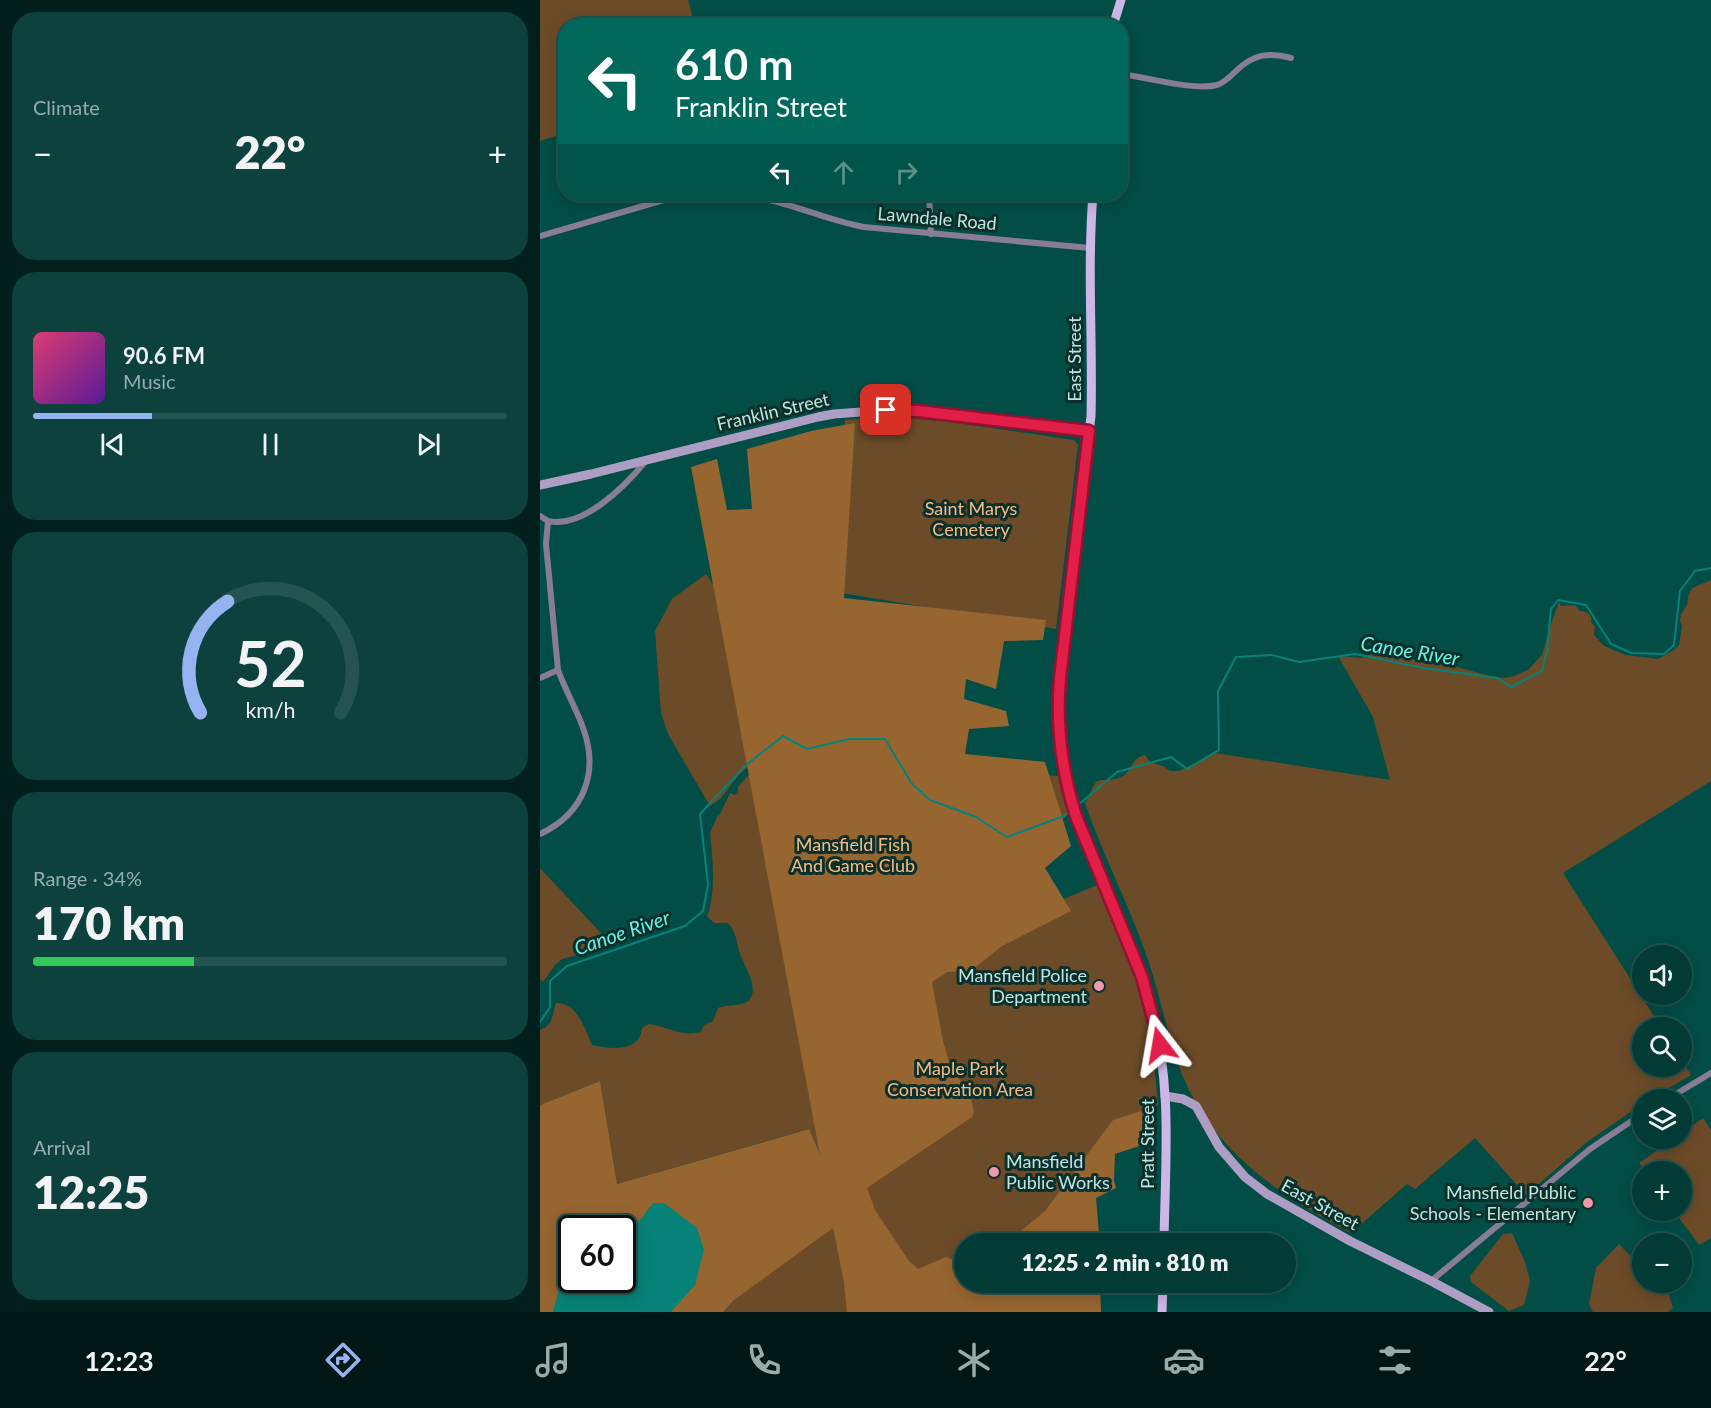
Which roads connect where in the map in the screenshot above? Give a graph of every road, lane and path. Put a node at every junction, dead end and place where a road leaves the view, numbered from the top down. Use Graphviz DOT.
graph roads {
  1 [pos="1121,0"];
  2 [pos="1115,18"];
  3 [pos="1291,58"];
  4 [pos="1128,75"];
  5 [pos="660,201"];
  6 [pos="772,201"];
  7 [pos="929,201"];
  8 [pos="1093,201"];
  9 [pos="931,234"];
  10 [pos="540,236"];
  11 [pos="1090,248"];
  12 [pos="1089,431"];
  13 [pos="647,459"];
  14 [pos="540,485"];
  15 [pos="540,516"];
  16 [pos="548,520"];
  17 [pos="558,670"];
  18 [pos="540,678"];
  19 [pos="540,834"];
  20 [pos="1160,1045"];
  21 [pos="1711,1072"];
  22 [pos="1684,1089"];
  23 [pos="1165,1096"];
  24 [pos="1632,1120"];
  25 [pos="1164,1233"];
  26 [pos="1431,1281"];
  27 [pos="1163,1293"];
  28 [pos="1162,1312"];
  29 [pos="1489,1312"];
  1 -- 2 [label="main road"];
  3 -- 4 [label="street"];
  5 -- 10 [label="street, Lawndale Road"];
  6 -- 9 [label="street, Lawndale Road"];
  7 -- 9 [label="street"];
  8 -- 11 [label="main road, East Street"];
  9 -- 11 [label="street, Lawndale Road"];
  11 -- 12 [label="main road, East Street"];
  12 -- 13 [label="street, Franklin Street"];
  12 -- 20 [label="main road, East Street"];
  13 -- 14 [label="street, Franklin Street"];
  13 -- 16 [label="street"];
  15 -- 16 [label="street"];
  16 -- 17 [label="street"];
  17 -- 18 [label="street"];
  17 -- 19 [label="street"];
  20 -- 23 [label="main road, Pratt Street"];
  21 -- 22 [label="street"];
  23 -- 25 [label="main road, Pratt Street"];
  23 -- 26 [label="street, East Street"];
  24 -- 26 [label="street"];
  26 -- 29 [label="street, East Street"];
  27 -- 28 [label="main road"];
}
